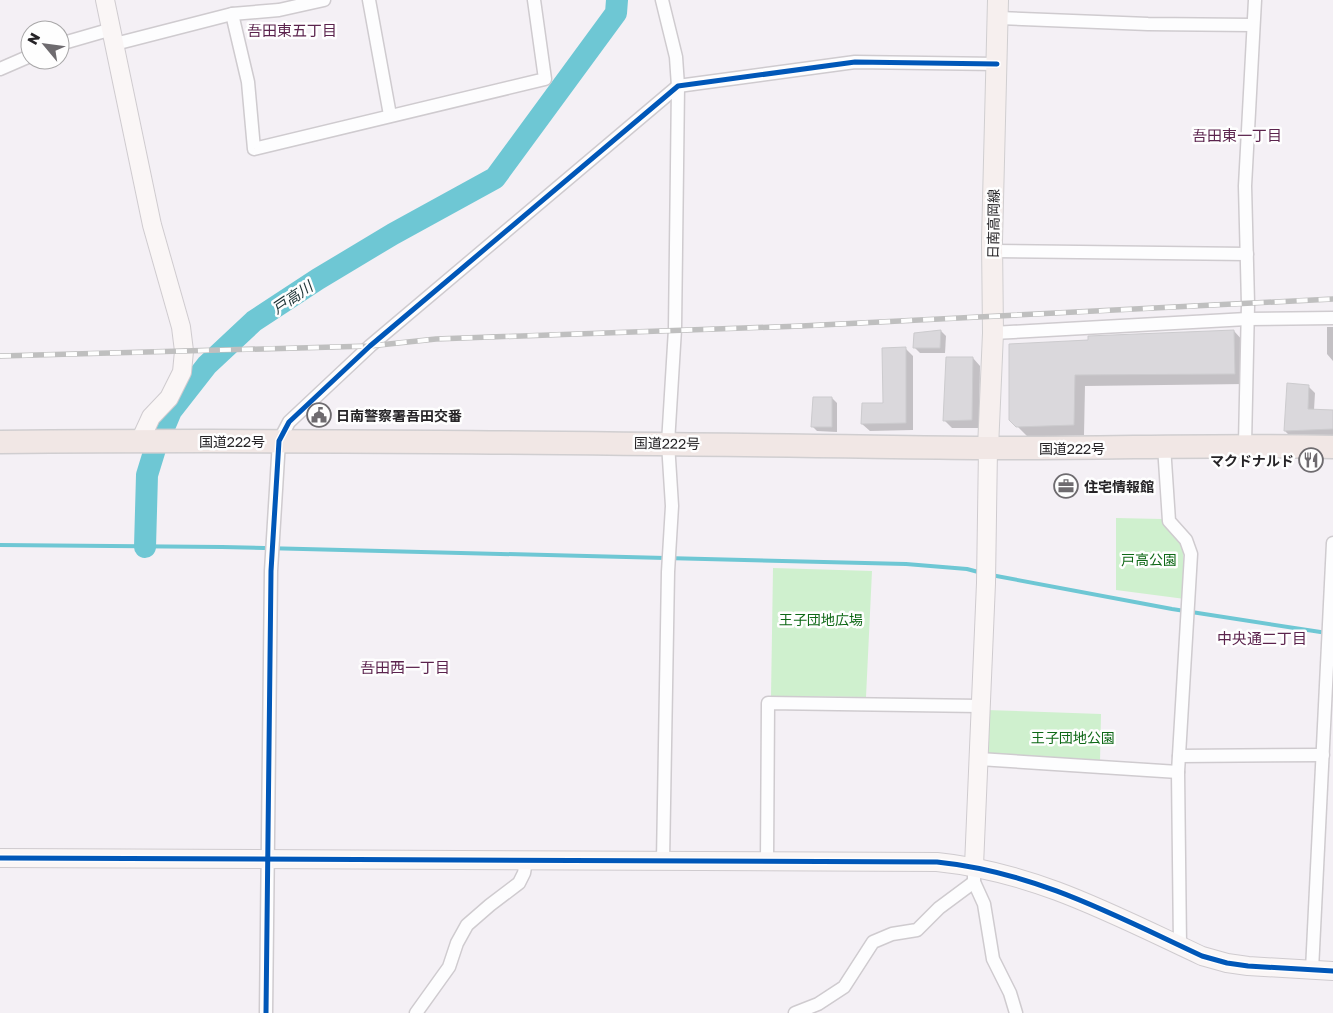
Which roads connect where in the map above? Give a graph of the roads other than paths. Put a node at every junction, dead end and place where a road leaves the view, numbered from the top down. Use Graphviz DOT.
graph roads {
  1 [pos="105,0"];
  2 [pos="324,0"];
  3 [pos="369,0"];
  4 [pos="534,0"];
  5 [pos="662,0"];
  6 [pos="1255,0"];
  7 [pos="998,9"];
  8 [pos="232,14"];
  9 [pos="1252,26"];
  10 [pos="113,36"];
  11 [pos="70,42"];
  12 [pos="20,60"];
  13 [pos="997,64"];
  14 [pos="0,69"];
  15 [pos="678,86"];
  16 [pos="390,115"];
  17 [pos="992,251"];
  18 [pos="1247,254"];
  19 [pos="1247,318"];
  20 [pos="1333,318"];
  21 [pos="993,333"];
  22 [pos="140,441"];
  23 [pos="279,441"];
  24 [pos="0,442"];
  25 [pos="668,443"];
  26 [pos="1244,444"];
  27 [pos="1164,446"];
  28 [pos="1333,447"];
  29 [pos="988,448"];
  30 [pos="1333,544"];
  31 [pos="980,706"];
  32 [pos="1322,755"];
  33 [pos="1179,756"];
  34 [pos="979,759"];
  35 [pos="1178,772"];
  36 [pos="1327,790"];
  37 [pos="267,857"];
  38 [pos="0,858"];
  39 [pos="526,861"];
  40 [pos="766,861"];
  41 [pos="663,862"];
  42 [pos="974,874"];
  43 [pos="1180,946"];
  44 [pos="1312,970"];
  45 [pos="1333,971"];
  46 [pos="266,1013"];
  47 [pos="416,1013"];
  48 [pos="795,1013"];
  49 [pos="1016,1013"];
  1 -- 10 [label="street"];
  2 -- 8 [label="street"];
  3 -- 16 [label="street"];
  4 -- 16 [label="street"];
  5 -- 15 [label="street"];
  6 -- 9 [label="street"];
  7 -- 9 [label="street"];
  7 -- 13 [label="main road, 日南高岡線"];
  8 -- 10 [label="street"];
  8 -- 16 [label="street"];
  9 -- 18 [label="street"];
  10 -- 11 [label="street"];
  10 -- 22 [label="street"];
  12 -- 14 [label="street"];
  13 -- 15 [label="street"];
  13 -- 17 [label="main road, 日南高岡線"];
  15 -- 23 [label="street"];
  15 -- 25 [label="street"];
  17 -- 18 [label="street"];
  17 -- 21 [label="main road, 日南高岡線"];
  18 -- 19 [label="street"];
  19 -- 20 [label="street"];
  19 -- 21 [label="street"];
  19 -- 26 [label="street"];
  21 -- 29 [label="main road, 日南高岡線"];
  22 -- 23 [label="highway, 国道222号"];
  22 -- 24 [label="highway, 国道222号"];
  23 -- 25 [label="highway, 国道222号"];
  23 -- 37 [label="street"];
  25 -- 29 [label="highway, 国道222号"];
  25 -- 41 [label="street"];
  26 -- 27 [label="highway, 国道222号"];
  26 -- 28 [label="highway, 国道222号"];
  27 -- 29 [label="highway, 国道222号"];
  27 -- 33 [label="street"];
  29 -- 31 [label="street"];
  30 -- 32 [label="street"];
  31 -- 34 [label="street"];
  31 -- 40 [label="street"];
  32 -- 33 [label="street"];
  32 -- 36 [label="street"];
  33 -- 35 [label="street"];
  34 -- 35 [label="street"];
  34 -- 42 [label="street"];
  35 -- 43 [label="street"];
  36 -- 44 [label="street"];
  37 -- 38 [label="street"];
  37 -- 39 [label="street"];
  37 -- 46 [label="street"];
  39 -- 41 [label="street"];
  39 -- 47 [label="street"];
  40 -- 41 [label="street"];
  40 -- 42 [label="street"];
  42 -- 43 [label="street"];
  42 -- 48 [label="street"];
  42 -- 49 [label="street"];
  43 -- 44 [label="street"];
  44 -- 45 [label="street"];
}
